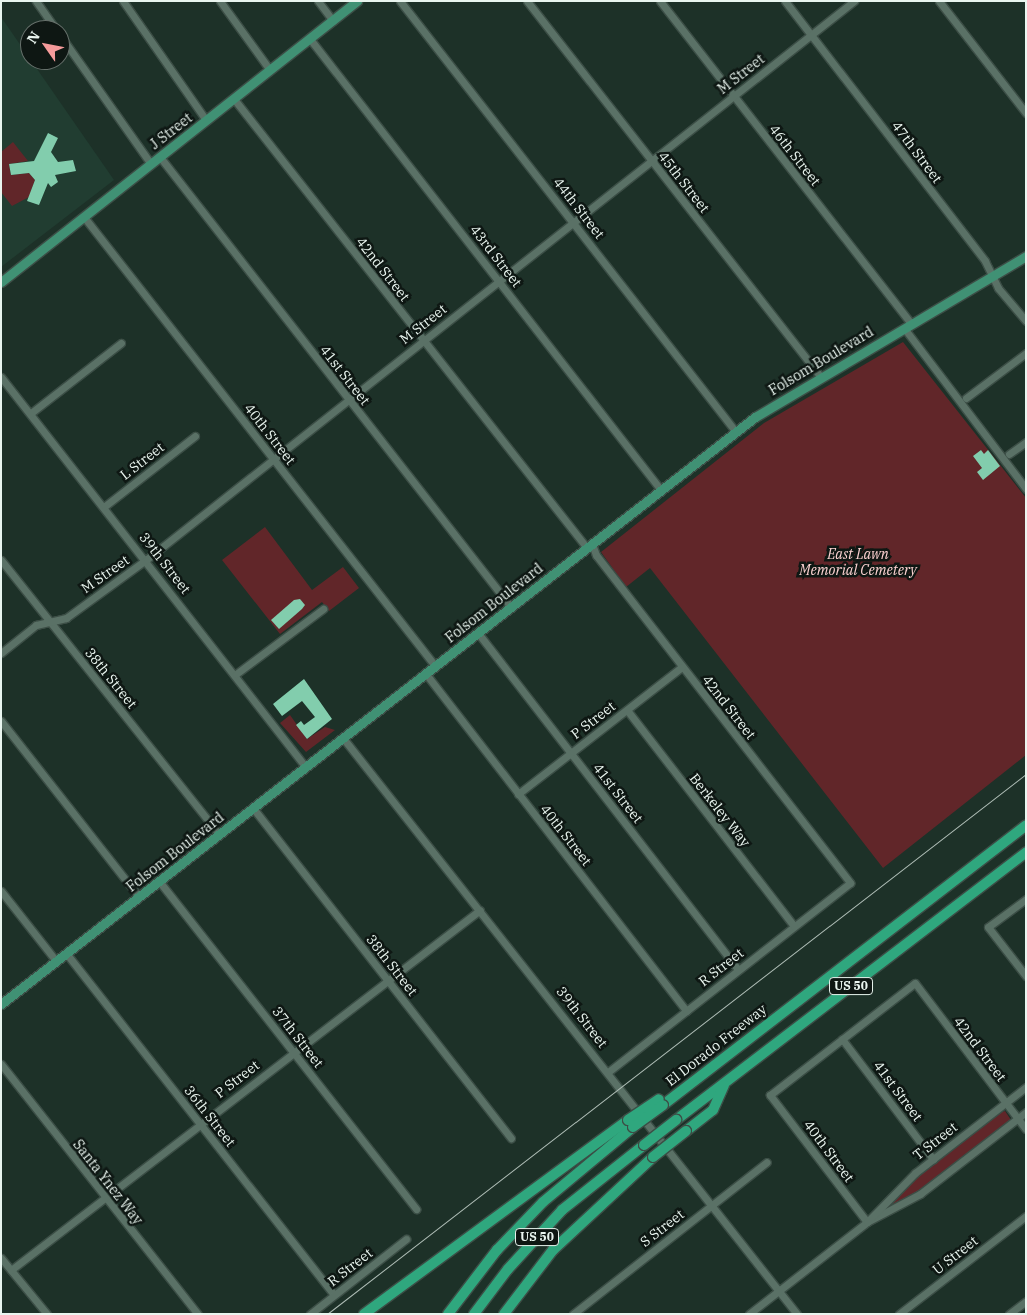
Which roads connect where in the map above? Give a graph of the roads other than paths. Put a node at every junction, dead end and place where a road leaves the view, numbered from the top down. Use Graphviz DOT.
graph roads {
  1 [pos="36,1"];
  2 [pos="123,1"];
  3 [pos="220,1"];
  4 [pos="318,1"];
  5 [pos="358,1"];
  6 [pos="400,1"];
  7 [pos="527,1"];
  8 [pos="660,1"];
  9 [pos="785,1"];
  10 [pos="854,1"];
  11 [pos="939,1"];
  12 [pos="49,20"];
  13 [pos="333,21"];
  14 [pos="811,35"];
  15 [pos="310,39"];
  16 [pos="70,49"];
  17 [pos="270,70"];
  18 [pos="734,96"];
  19 [pos="234,99"];
  20 [pos="1026,113"];
  21 [pos="206,120"];
  22 [pos="160,157"];
  23 [pos="652,160"];
  24 [pos="151,164"];
  25 [pos="84,217"];
  26 [pos="574,221"];
  27 [pos="1026,256"];
  28 [pos="993,275"];
  29 [pos="499,280"];
  30 [pos="1,282"];
  31 [pos="1026,321"];
  32 [pos="907,326"];
  33 [pos="423,340"];
  34 [pos="121,343"];
  35 [pos="1026,353"];
  36 [pos="1,377"];
  37 [pos="821,377"];
  38 [pos="966,398"];
  39 [pos="348,399"];
  40 [pos="31,413"];
  41 [pos="736,432"];
  42 [pos="194,436"];
  43 [pos="1026,442"];
  44 [pos="1009,454"];
  45 [pos="273,458"];
  46 [pos="1026,489"];
  47 [pos="661,490"];
  48 [pos="105,506"];
  49 [pos="590,546"];
  50 [pos="147,559"];
  51 [pos="1,560"];
  52 [pos="511,608"];
  53 [pos="323,609"];
  54 [pos="51,623"];
  55 [pos="478,633"];
  56 [pos="1,653"];
  57 [pos="436,666"];
  58 [pos="682,667"];
  59 [pos="236,674"];
  60 [pos="426,674"];
  61 [pos="627,710"];
  62 [pos="1,721"];
  63 [pos="344,738"];
  64 [pos="571,753"];
  65 [pos="306,767"];
  66 [pos="518,794"];
  67 [pos="253,808"];
  68 [pos="1026,825"];
  69 [pos="219,834"];
  70 [pos="1026,852"];
  71 [pos="159,881"];
  72 [pos="850,883"];
  73 [pos="1,891"];
  74 [pos="139,897"];
  75 [pos="1026,899"];
  76 [pos="480,910"];
  77 [pos="794,926"];
  78 [pos="66,953"];
  79 [pos="56,961"];
  80 [pos="738,969"];
  81 [pos="1026,976"];
  82 [pos="387,980"];
  83 [pos="1,1004"];
  84 [pos="686,1011"];
  85 [pos="842,1039"];
  86 [pos="293,1051"];
  87 [pos="1,1064"];
  88 [pos="608,1072"];
  89 [pos="725,1082"];
  90 [pos="1026,1087"];
  91 [pos="1005,1103"];
  92 [pos="1026,1112"];
  93 [pos="1018,1118"];
  94 [pos="200,1123"];
  95 [pos="631,1124"];
  96 [pos="1026,1129"];
  97 [pos="511,1138"];
  98 [pos="933,1159"];
  99 [pos="767,1162"];
  100 [pos="104,1198"];
  101 [pos="712,1205"];
  102 [pos="416,1209"];
  103 [pos="1026,1216"];
  104 [pos="867,1222"];
  105 [pos="406,1239"];
  106 [pos="1,1258"];
  107 [pos="11,1270"];
  108 [pos="779,1291"];
  109 [pos="334,1295"];
  110 [pos="1026,1300"];
  111 [pos="47,1314"];
  112 [pos="198,1314"];
  113 [pos="310,1314"];
  114 [pos="364,1314"];
  115 [pos="448,1314"];
  116 [pos="474,1314"];
  117 [pos="504,1314"];
  118 [pos="573,1314"];
  119 [pos="749,1314"];
  120 [pos="797,1314"];
  121 [pos="899,1314"];
  122 [pos="1009,1314"];
  1 -- 12 [label="street"];
  2 -- 21 [label="street"];
  3 -- 17 [label="street"];
  4 -- 13 [label="street"];
  5 -- 13 [label="main road, J Street"];
  6 -- 26 [label="street, 44th Street"];
  7 -- 23 [label="street, 45th Street"];
  8 -- 18 [label="street, 46th Street"];
  9 -- 14 [label="street, 47th Street"];
  10 -- 14 [label="street, M Street"];
  11 -- 20 [label="street"];
  13 -- 15 [label="main road, J Street"];
  14 -- 18 [label="street, M Street"];
  14 -- 28 [label="street, 47th Street"];
  15 -- 17 [label="main road, J Street"];
  15 -- 29 [label="street, 43rd Street"];
  16 -- 24 [label="street"];
  17 -- 19 [label="main road, J Street"];
  18 -- 23 [label="street, M Street"];
  18 -- 32 [label="street, 46th Street"];
  19 -- 21 [label="main road, J Street"];
  19 -- 33 [label="street, 42nd Street"];
  21 -- 22 [label="main road, J Street"];
  22 -- 24 [label="main road, J Street"];
  22 -- 39 [label="street, 41st Street"];
  23 -- 26 [label="street, M Street"];
  23 -- 37 [label="street, 45th Street"];
  24 -- 25 [label="main road, J Street"];
  25 -- 30 [label="main road, J Street"];
  25 -- 45 [label="street, 40th Street"];
  26 -- 29 [label="street, M Street"];
  26 -- 41 [label="street, 44th Street"];
  27 -- 28 [label="main road, Folsom Boulevard"];
  28 -- 31 [label="street, 47th Street"];
  28 -- 32 [label="main road, Folsom Boulevard"];
  29 -- 33 [label="street, M Street"];
  29 -- 47 [label="street, 43rd Street"];
  32 -- 37 [label="main road, Folsom Boulevard"];
  32 -- 46 [label="street, 46th Street"];
  33 -- 39 [label="street, M Street"];
  33 -- 49 [label="street, 42nd Street"];
  34 -- 40 [label="street"];
  35 -- 38 [label="street"];
  36 -- 40 [label="street, 39th Street"];
  37 -- 41 [label="main road, Folsom Boulevard"];
  39 -- 45 [label="street, M Street"];
  39 -- 52 [label="street, 41st Street"];
  40 -- 48 [label="street, 39th Street"];
  41 -- 47 [label="main road, Folsom Boulevard"];
  42 -- 48 [label="street, L Street"];
  43 -- 44 [label="street"];
  45 -- 50 [label="street, M Street"];
  45 -- 57 [label="street, 40th Street"];
  47 -- 49 [label="main road, Folsom Boulevard"];
  48 -- 50 [label="street, 39th Street"];
  49 -- 52 [label="main road, Folsom Boulevard"];
  49 -- 58 [label="street, 42nd Street"];
  50 -- 54 [label="street, M Street"];
  50 -- 59 [label="street, 39th Street"];
  51 -- 54 [label="street, 38th Street"];
  52 -- 55 [label="main road, Folsom Boulevard"];
  53 -- 59 [label="street"];
  54 -- 56 [label="street, M Street"];
  54 -- 69 [label="street, 38th Street"];
  55 -- 57 [label="main road, Folsom Boulevard"];
  55 -- 64 [label="street, 41st Street"];
  57 -- 60 [label="main road, Folsom Boulevard"];
  58 -- 61 [label="street, P Street"];
  58 -- 72 [label="street, 42nd Street"];
  59 -- 65 [label="street, 39th Street"];
  60 -- 63 [label="main road, Folsom Boulevard"];
  60 -- 66 [label="street, 40th Street"];
  61 -- 64 [label="street, P Street"];
  61 -- 77 [label="street, Berkeley Way"];
  62 -- 74 [label="street"];
  63 -- 65 [label="main road, Folsom Boulevard"];
  63 -- 76 [label="street, 39th Street"];
  64 -- 66 [label="street, P Street"];
  64 -- 80 [label="street, 41st Street"];
  65 -- 67 [label="main road, Folsom Boulevard"];
  66 -- 84 [label="street, 40th Street"];
  67 -- 69 [label="main road, Folsom Boulevard"];
  67 -- 82 [label="street, 38th Street"];
  68 -- 95 [label="highway, El Dorado Freeway / US 50, bridge"];
  69 -- 71 [label="main road, Folsom Boulevard"];
  70 -- 89 [label="highway, US 50"];
  71 -- 74 [label="main road, Folsom Boulevard"];
  71 -- 86 [label="street, 37th Street"];
  72 -- 77 [label="street, R Street"];
  73 -- 79 [label="street"];
  74 -- 78 [label="main road, Folsom Boulevard"];
  75 -- 81 [label="street"];
  76 -- 82 [label="street, P Street"];
  76 -- 88 [label="street, 39th Street"];
  77 -- 80 [label="street, R Street"];
  78 -- 79 [label="main road, Folsom Boulevard"];
  78 -- 94 [label="street, 36th Street"];
  79 -- 83 [label="main road, Folsom Boulevard"];
  80 -- 84 [label="street, R Street"];
  82 -- 86 [label="street, P Street"];
  82 -- 97 [label="street, 38th Street"];
  84 -- 88 [label="street, R Street"];
  85 -- 91 [label="street, 42nd Street"];
  85 -- 98 [label="street, 41st Street"];
  85 -- 104 [label="street, 40th Street"];
  86 -- 94 [label="street, P Street"];
  86 -- 102 [label="street, 37th Street"];
  87 -- 100 [label="street, Santa Ynez Way"];
  88 -- 101 [label="street, 39th Street"];
  89 -- 116 [label="highway, US 50, bridge"];
  89 -- 117 [label="highway, bridge"];
  90 -- 91 [label="street, T Street"];
  91 -- 93 [label="street, 42nd Street"];
  91 -- 98 [label="street, T Street"];
  92 -- 93 [label="street, T Street"];
  93 -- 96 [label="street, 42nd Street"];
  93 -- 104 [label="street, T Street"];
  94 -- 100 [label="street, P Street"];
  94 -- 109 [label="street, 36th Street"];
  95 -- 114 [label="highway"];
  95 -- 115 [label="highway, US 50"];
  98 -- 104 [label="street, T Street"];
  99 -- 101 [label="street, S Street"];
  100 -- 107 [label="street, P Street"];
  100 -- 112 [label="street, Santa Ynez Way"];
  101 -- 108 [label="street, 39th Street"];
  101 -- 118 [label="street, S Street"];
  103 -- 121 [label="street, U Street"];
  104 -- 108 [label="street, T Street"];
  105 -- 109 [label="street, R Street"];
  106 -- 107 [label="street"];
  107 -- 111 [label="street"];
  108 -- 119 [label="street, T Street"];
  108 -- 120 [label="street, 39th Street"];
  109 -- 113 [label="street, R Street"];
  110 -- 122 [label="street"];
}
